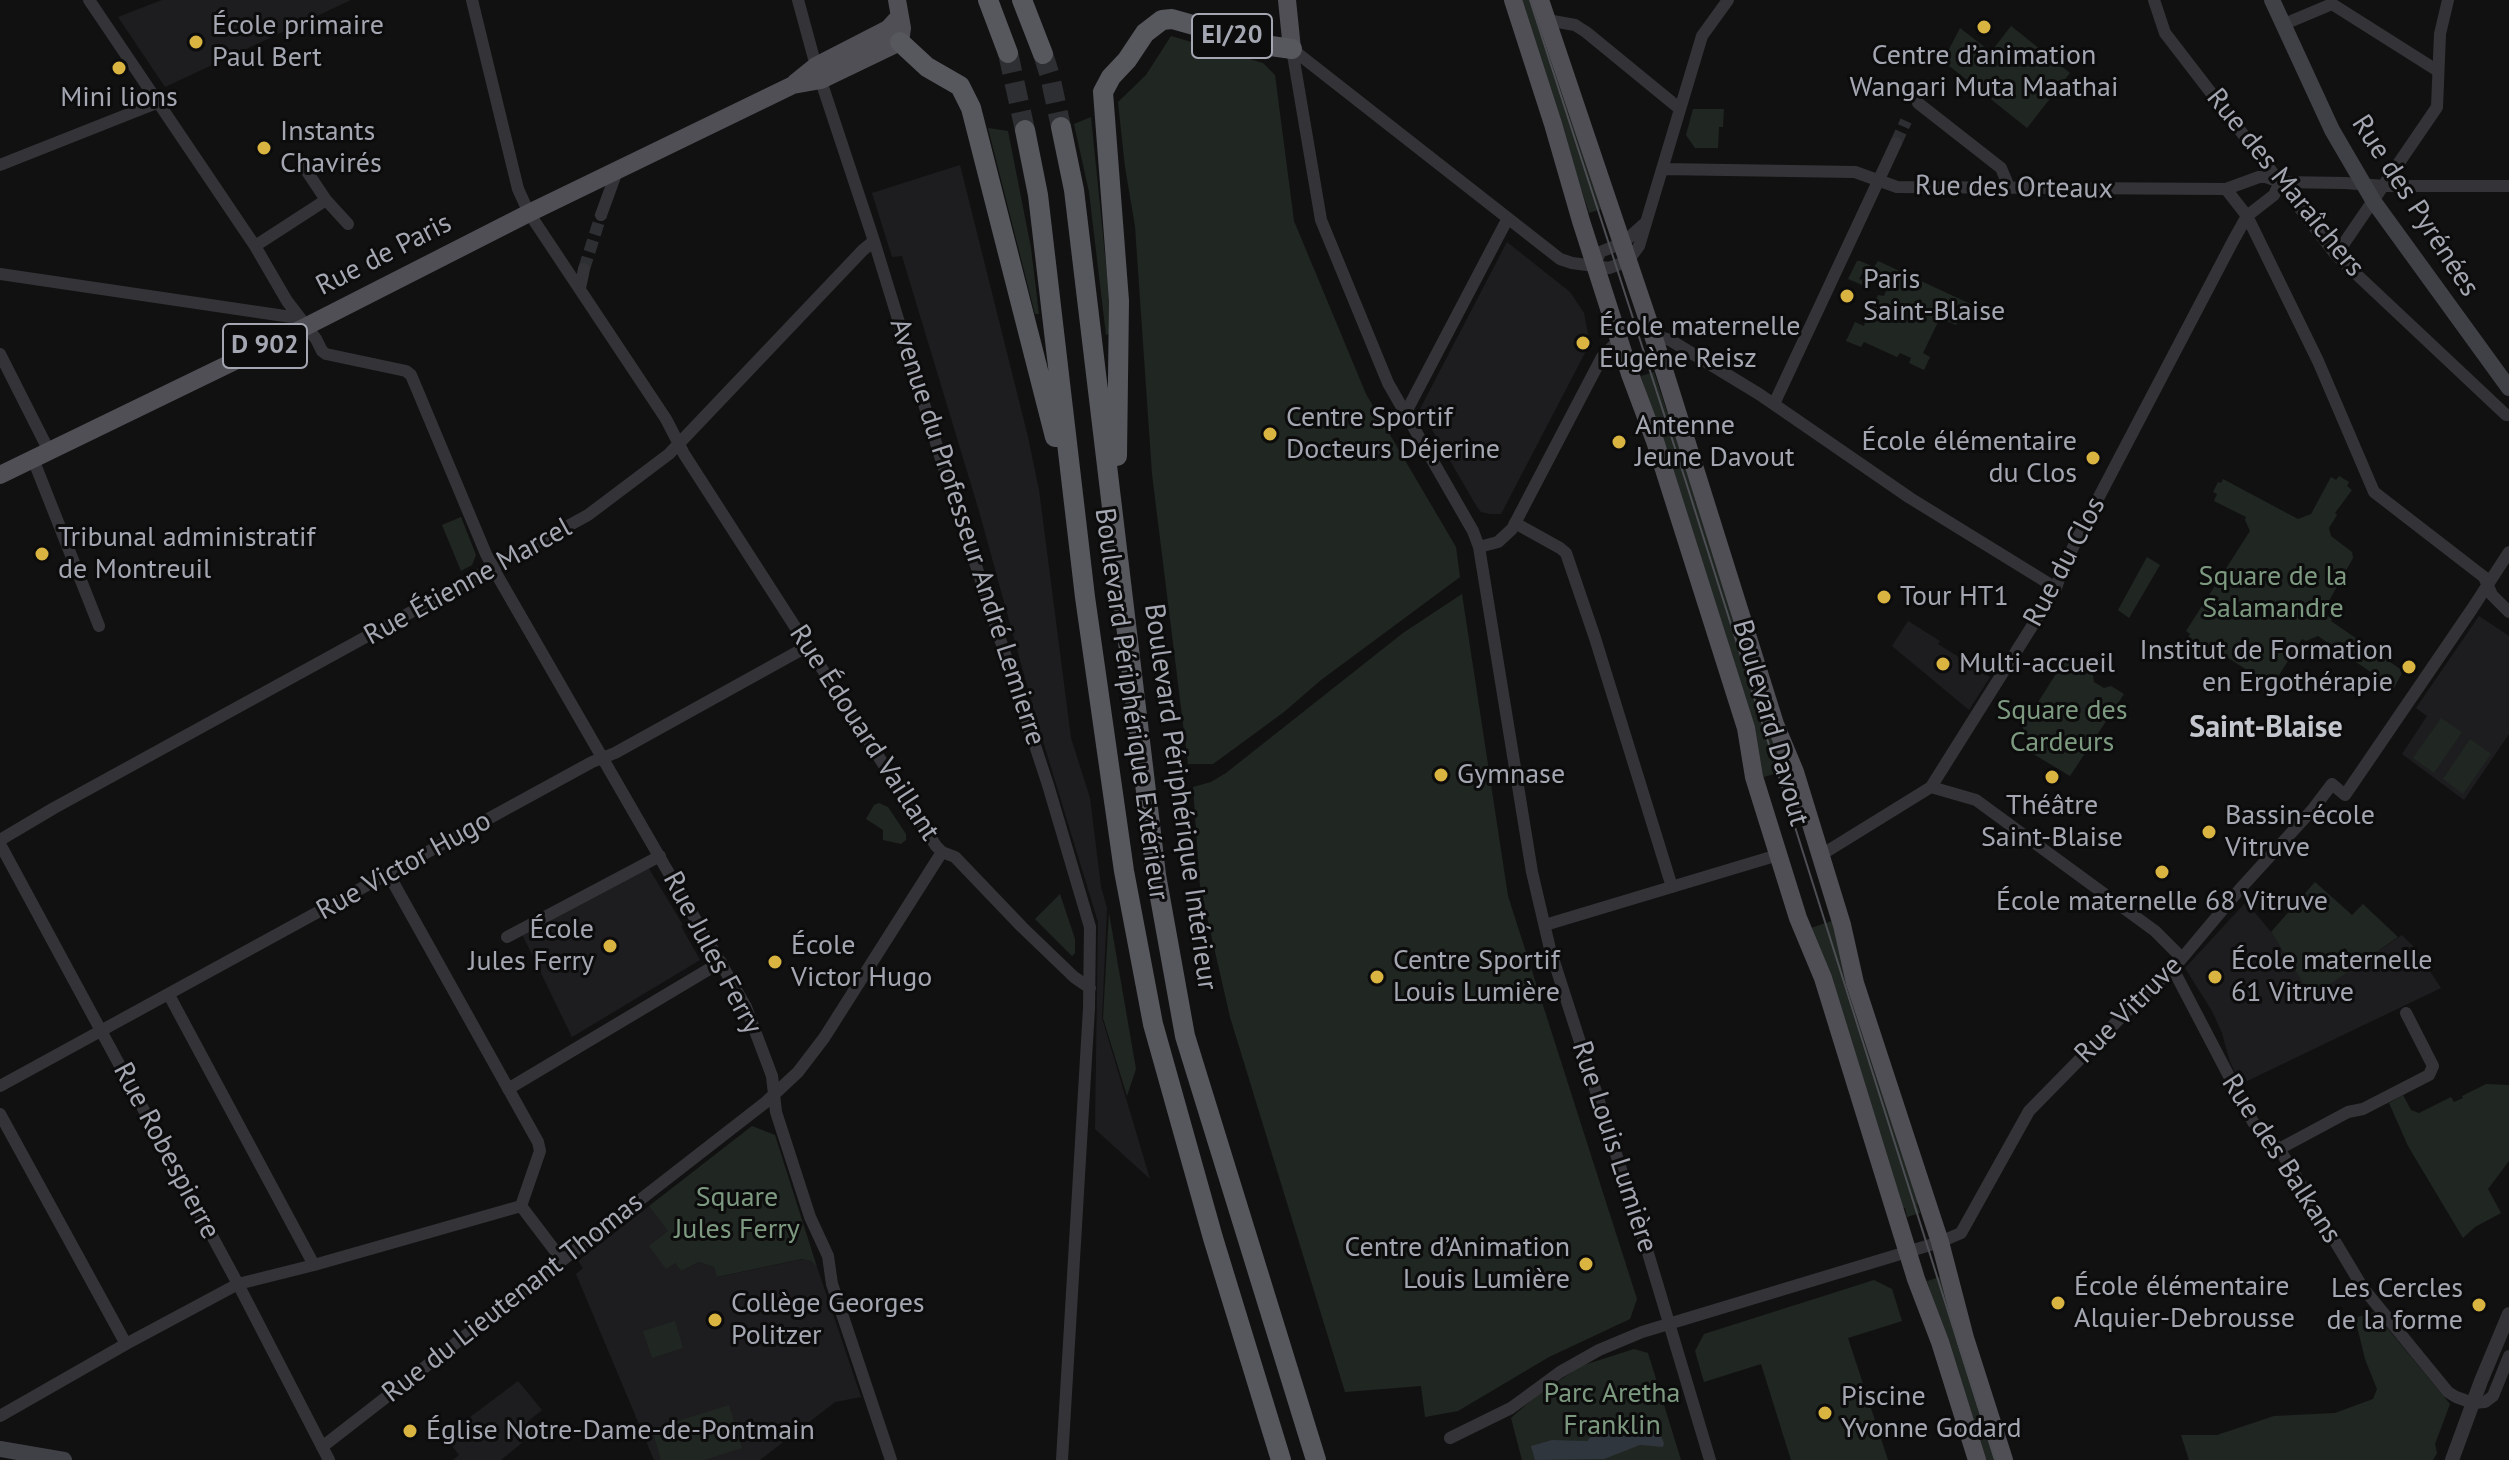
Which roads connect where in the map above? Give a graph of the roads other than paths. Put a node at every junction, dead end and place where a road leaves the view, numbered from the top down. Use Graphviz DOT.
graph roads {
  1 [pos="89,0"];
  2 [pos="472,0"];
  3 [pos="798,0"];
  4 [pos="988,0"];
  5 [pos="1022,0"];
  6 [pos="1287,0"];
  7 [pos="1513,0"];
  8 [pos="1540,0"];
  9 [pos="1728,0"];
  10 [pos="2154,0"];
  11 [pos="2272,0"];
  12 [pos="2448,0"];
  13 [pos="898,8"];
  14 [pos="1547,20"];
  15 [pos="2282,25"];
  16 [pos="900,42"];
  17 [pos="1292,49"];
  18 [pos="1008,53"];
  19 [pos="1043,54"];
  20 [pos="2438,71"];
  21 [pos="818,73"];
  22 [pos="159,102"];
  23 [pos="1918,103"];
  24 [pos="1680,109"];
  25 [pos="1061,127"];
  26 [pos="1025,130"];
  27 [pos="1896,143"];
  28 [pos="302,164"];
  29 [pos="0,165"];
  30 [pos="1662,169"];
  31 [pos="617,171"];
  32 [pos="1879,179"];
  33 [pos="2280,182"];
  34 [pos="2363,183"];
  35 [pos="2385,186"];
  36 [pos="2509,186"];
  37 [pos="2009,187"];
  38 [pos="2226,189"];
  39 [pos="326,200"];
  40 [pos="2374,202"];
  41 [pos="529,213"];
  42 [pos="601,215"];
  43 [pos="2247,216"];
  44 [pos="1508,218"];
  45 [pos="1647,222"];
  46 [pos="348,224"];
  47 [pos="874,241"];
  48 [pos="1623,243"];
  49 [pos="255,246"];
  50 [pos="2336,255"];
  51 [pos="1628,261"];
  52 [pos="1595,266"];
  53 [pos="584,269"];
  54 [pos="0,274"];
  55 [pos="580,288"];
  56 [pos="302,322"];
  57 [pos="1653,335"];
  58 [pos="1619,340"];
  59 [pos="0,354"];
  60 [pos="2509,388"];
  61 [pos="1774,404"];
  62 [pos="1405,414"];
  63 [pos="2509,415"];
  64 [pos="678,442"];
  65 [pos="41,455"];
  66 [pos="0,475"];
  67 [pos="1515,523"];
  68 [pos="1117,536"];
  69 [pos="1479,547"];
  70 [pos="2509,552"];
  71 [pos="492,567"];
  72 [pos="2487,587"];
  73 [pos="2056,588"];
  74 [pos="1085,597"];
  75 [pos="2509,612"];
  76 [pos="99,626"];
  77 [pos="808,646"];
  78 [pos="602,758"];
  79 [pos="1931,787"];
  80 [pos="0,842"];
  81 [pos="942,852"];
  82 [pos="1778,855"];
  83 [pos="1821,855"];
  84 [pos="660,856"];
  85 [pos="389,875"];
  86 [pos="1672,887"];
  87 [pos="1545,925"];
  88 [pos="507,937"];
  89 [pos="2182,958"];
  90 [pos="721,962"];
  91 [pos="2173,969"];
  92 [pos="1090,988"];
  93 [pos="169,995"];
  94 [pos="2406,1013"];
  95 [pos="101,1031"];
  96 [pos="0,1086"];
  97 [pos="508,1089"];
  98 [pos="775,1094"];
  99 [pos="0,1114"];
  100 [pos="2279,1149"];
  101 [pos="521,1206"];
  102 [pos="1940,1242"];
  103 [pos="1907,1252"];
  104 [pos="562,1260"];
  105 [pos="314,1265"];
  106 [pos="238,1284"];
  107 [pos="2509,1314"];
  108 [pos="1669,1325"];
  109 [pos="126,1344"];
  110 [pos="2509,1356"];
  111 [pos="2473,1403"];
  112 [pos="0,1416"];
  113 [pos="1450,1438"];
  114 [pos="322,1447"];
  115 [pos="0,1449"];
  116 [pos="64,1460"];
  117 [pos="329,1460"];
  118 [pos="891,1460"];
  119 [pos="1062,1460"];
  120 [pos="1281,1460"];
  121 [pos="1316,1460"];
  122 [pos="1710,1460"];
  123 [pos="1977,1460"];
  124 [pos="2004,1460"];
  125 [pos="2452,1460"];
  1 -- 22 [label="street"];
  2 -- 41 [label="street, Rue Édouard Vaillant"];
  3 -- 21 [label="street, Avenue du Professeur André Lemierre"];
  4 -- 18 [label="highway"];
  5 -- 19 [label="highway"];
  6 -- 17 [label="main road"];
  7 -- 52 [label="main road, Boulevard Davout"];
  8 -- 14 [label="main road, Boulevard Davout"];
  9 -- 24 [label="street"];
  10 -- 33 [label="street, Rue des Maraîchers"];
  11 -- 15 [label="main road, Rue des Pyrénées"];
  12 -- 20 [label="street"];
  13 -- 16 [label="main road"];
  13 -- 21 [label="main road"];
  14 -- 24 [label="street"];
  14 -- 48 [label="main road, Boulevard Davout"];
  15 -- 20 [label="street"];
  15 -- 34 [label="main road, Rue des Pyrénées"];
  16 -- 21 [label="main road"];
  16 -- 74 [label="highway"];
  17 -- 44 [label="street"];
  17 -- 62 [label="street, Rue Louis Lumière"];
  17 -- 68 [label="highway, EI/20"];
  20 -- 35 [label="street"];
  21 -- 31 [label="main road, Rue de Paris / D 902"];
  21 -- 47 [label="street, Avenue du Professeur André Lemierre"];
  22 -- 29 [label="street"];
  22 -- 49 [label="street"];
  23 -- 37 [label="street"];
  24 -- 30 [label="street"];
  25 -- 68 [label="highway, Boulevard Périphérique Intérieur"];
  26 -- 74 [label="highway, Boulevard Périphérique Extérieur"];
  27 -- 32 [label="street"];
  28 -- 39 [label="street"];
  30 -- 32 [label="street, Rue des Orteaux"];
  30 -- 45 [label="street"];
  31 -- 41 [label="main road, Rue de Paris / D 902"];
  31 -- 42 [label="street"];
  32 -- 37 [label="street, Rue des Orteaux"];
  32 -- 61 [label="street"];
  33 -- 34 [label="street, Rue des Orteaux"];
  33 -- 38 [label="street, Rue des Orteaux"];
  33 -- 43 [label="street"];
  33 -- 50 [label="street, Rue des Maraîchers"];
  34 -- 35 [label="street, Rue des Orteaux"];
  34 -- 40 [label="main road, Rue des Pyrénées"];
  35 -- 36 [label="street, Rue des Orteaux"];
  35 -- 40 [label="street"];
  37 -- 38 [label="street, Rue des Orteaux"];
  38 -- 43 [label="street"];
  39 -- 46 [label="street"];
  39 -- 49 [label="street"];
  40 -- 50 [label="street"];
  40 -- 60 [label="main road, Rue des Pyrénées"];
  41 -- 55 [label="street, Rue Édouard Vaillant"];
  41 -- 56 [label="main road, Rue de Paris / D 902"];
  43 -- 72 [label="street"];
  43 -- 73 [label="street, Rue du Clos"];
  44 -- 52 [label="street"];
  44 -- 62 [label="street"];
  45 -- 48 [label="street"];
  45 -- 51 [label="street"];
  47 -- 64 [label="street, Rue Étienne Marcel"];
  47 -- 92 [label="street, Avenue du Professeur André Lemierre"];
  48 -- 51 [label="main road, Boulevard Davout"];
  48 -- 52 [label="street"];
  49 -- 56 [label="street"];
  50 -- 63 [label="street, Rue des Maraîchers"];
  51 -- 52 [label="street"];
  51 -- 57 [label="main road, Boulevard Davout"];
  52 -- 58 [label="main road, Boulevard Davout"];
  53 -- 55 [label="street"];
  54 -- 56 [label="street"];
  55 -- 64 [label="street, Rue Édouard Vaillant"];
  56 -- 65 [label="main road, Rue de Paris / D 902"];
  56 -- 71 [label="street, Rue Jules Ferry"];
  57 -- 61 [label="street"];
  57 -- 83 [label="main road, Boulevard Davout"];
  58 -- 67 [label="street"];
  58 -- 82 [label="main road, Boulevard Davout"];
  59 -- 65 [label="street"];
  61 -- 73 [label="street"];
  62 -- 69 [label="street, Rue Louis Lumière"];
  64 -- 71 [label="street, Rue Étienne Marcel"];
  64 -- 77 [label="street, Rue Édouard Vaillant"];
  65 -- 66 [label="main road, Rue de Paris / D 902"];
  65 -- 76 [label="street"];
  67 -- 69 [label="street"];
  67 -- 86 [label="street"];
  68 -- 121 [label="highway, Boulevard Périphérique Intérieur"];
  69 -- 87 [label="street, Rue Louis Lumière"];
  70 -- 72 [label="street"];
  71 -- 78 [label="street, Rue Jules Ferry"];
  71 -- 80 [label="street, Rue Étienne Marcel"];
  72 -- 75 [label="street"];
  72 -- 89 [label="street, Rue Vitruve"];
  73 -- 79 [label="street, Rue du Clos"];
  74 -- 120 [label="highway, Boulevard Périphérique Extérieur"];
  77 -- 78 [label="street, Rue Victor Hugo"];
  77 -- 81 [label="street, Rue Édouard Vaillant"];
  78 -- 84 [label="street, Rue Jules Ferry"];
  78 -- 85 [label="street, Rue Victor Hugo"];
  79 -- 83 [label="street, Rue du Clos"];
  79 -- 89 [label="street"];
  80 -- 95 [label="street, Rue Robespierre"];
  81 -- 92 [label="street, Rue Édouard Vaillant"];
  81 -- 98 [label="street, Rue du Lieutenant Thomas"];
  82 -- 86 [label="street"];
  82 -- 103 [label="main road, Boulevard Davout"];
  83 -- 102 [label="main road, Boulevard Davout"];
  84 -- 88 [label="street"];
  84 -- 90 [label="street, Rue Jules Ferry"];
  85 -- 93 [label="street, Rue Victor Hugo"];
  85 -- 97 [label="street"];
  86 -- 87 [label="street"];
  87 -- 108 [label="street, Rue Louis Lumière"];
  89 -- 91 [label="street, Rue Vitruve"];
  90 -- 97 [label="street"];
  90 -- 98 [label="street, Rue Jules Ferry"];
  91 -- 100 [label="street, Rue des Balkans"];
  91 -- 102 [label="street, Rue Vitruve"];
  92 -- 119 [label="street, Avenue du Professeur André Lemierre"];
  93 -- 95 [label="street, Rue Victor Hugo"];
  93 -- 105 [label="street"];
  94 -- 100 [label="street"];
  95 -- 96 [label="street, Rue Victor Hugo"];
  95 -- 106 [label="street, Rue Robespierre"];
  97 -- 101 [label="street"];
  98 -- 104 [label="street, Rue du Lieutenant Thomas"];
  98 -- 118 [label="street, Rue Jules Ferry"];
  99 -- 109 [label="street"];
  100 -- 111 [label="street, Rue des Balkans"];
  101 -- 104 [label="street"];
  101 -- 105 [label="street"];
  102 -- 103 [label="street"];
  102 -- 124 [label="main road, Boulevard Davout"];
  103 -- 108 [label="street"];
  103 -- 123 [label="main road, Boulevard Davout"];
  104 -- 114 [label="street, Rue du Lieutenant Thomas"];
  105 -- 106 [label="street"];
  106 -- 109 [label="street"];
  106 -- 114 [label="street, Rue Robespierre"];
  107 -- 111 [label="street"];
  108 -- 113 [label="street"];
  108 -- 122 [label="street, Rue Louis Lumière"];
  109 -- 112 [label="street"];
  110 -- 111 [label="street"];
  111 -- 125 [label="street"];
  114 -- 117 [label="street, Rue Robespierre"];
  115 -- 116 [label="main road"];
}
